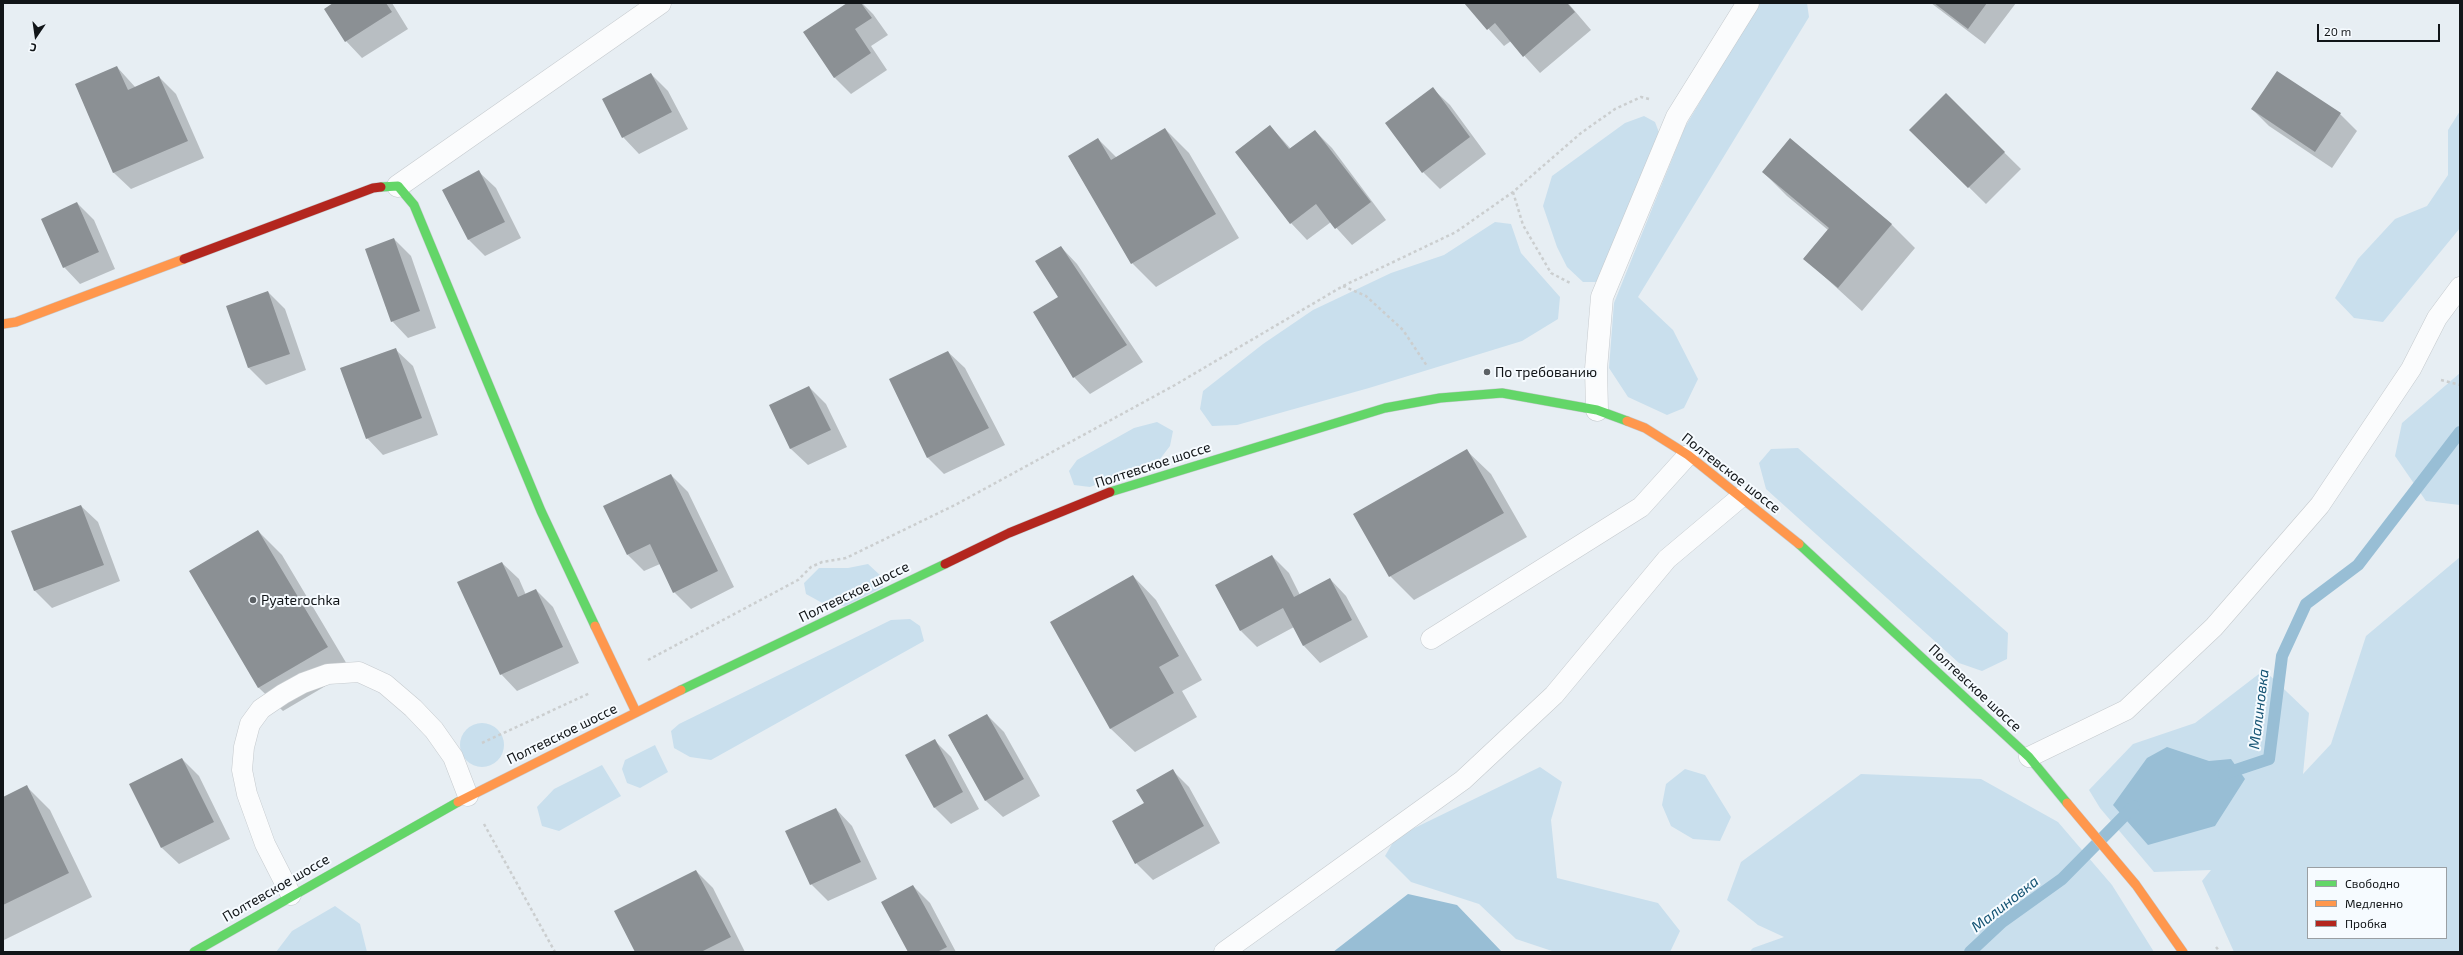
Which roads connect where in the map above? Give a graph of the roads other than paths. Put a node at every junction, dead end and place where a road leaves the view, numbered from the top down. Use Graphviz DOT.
graph roads {
  1 [pos="660,3"];
  2 [pos="1748,3"];
  3 [pos="398,186"];
  4 [pos="2460,287"];
  5 [pos="3,324"];
  6 [pos="1597,410"];
  7 [pos="1688,455"];
  8 [pos="1742,496"];
  9 [pos="1431,639"];
  10 [pos="636,712"];
  11 [pos="2029,757"];
  12 [pos="468,796"];
  13 [pos="291,895"];
  14 [pos="194,952"];
  15 [pos="1224,952"];
  16 [pos="2183,952"];
  1 -- 3 [label="street"];
  2 -- 6 [label="street"];
  3 -- 5 [label="street"];
  3 -- 10 [label="street"];
  4 -- 11 [label="lane"];
  6 -- 7 [label="street, Полтевское шоссе"];
  6 -- 10 [label="street, Полтевское шоссе"];
  7 -- 8 [label="street, Полтевское шоссе"];
  7 -- 9 [label="lane"];
  8 -- 11 [label="street, Полтевское шоссе"];
  8 -- 15 [label="lane"];
  10 -- 12 [label="street, Полтевское шоссе"];
  11 -- 16 [label="street, Полтевское шоссе"];
  12 -- 13 [label="street, Полтевское шоссе"];
  12 -- 13 [label="lane"];
  13 -- 14 [label="street, Полтевское шоссе"];
}
